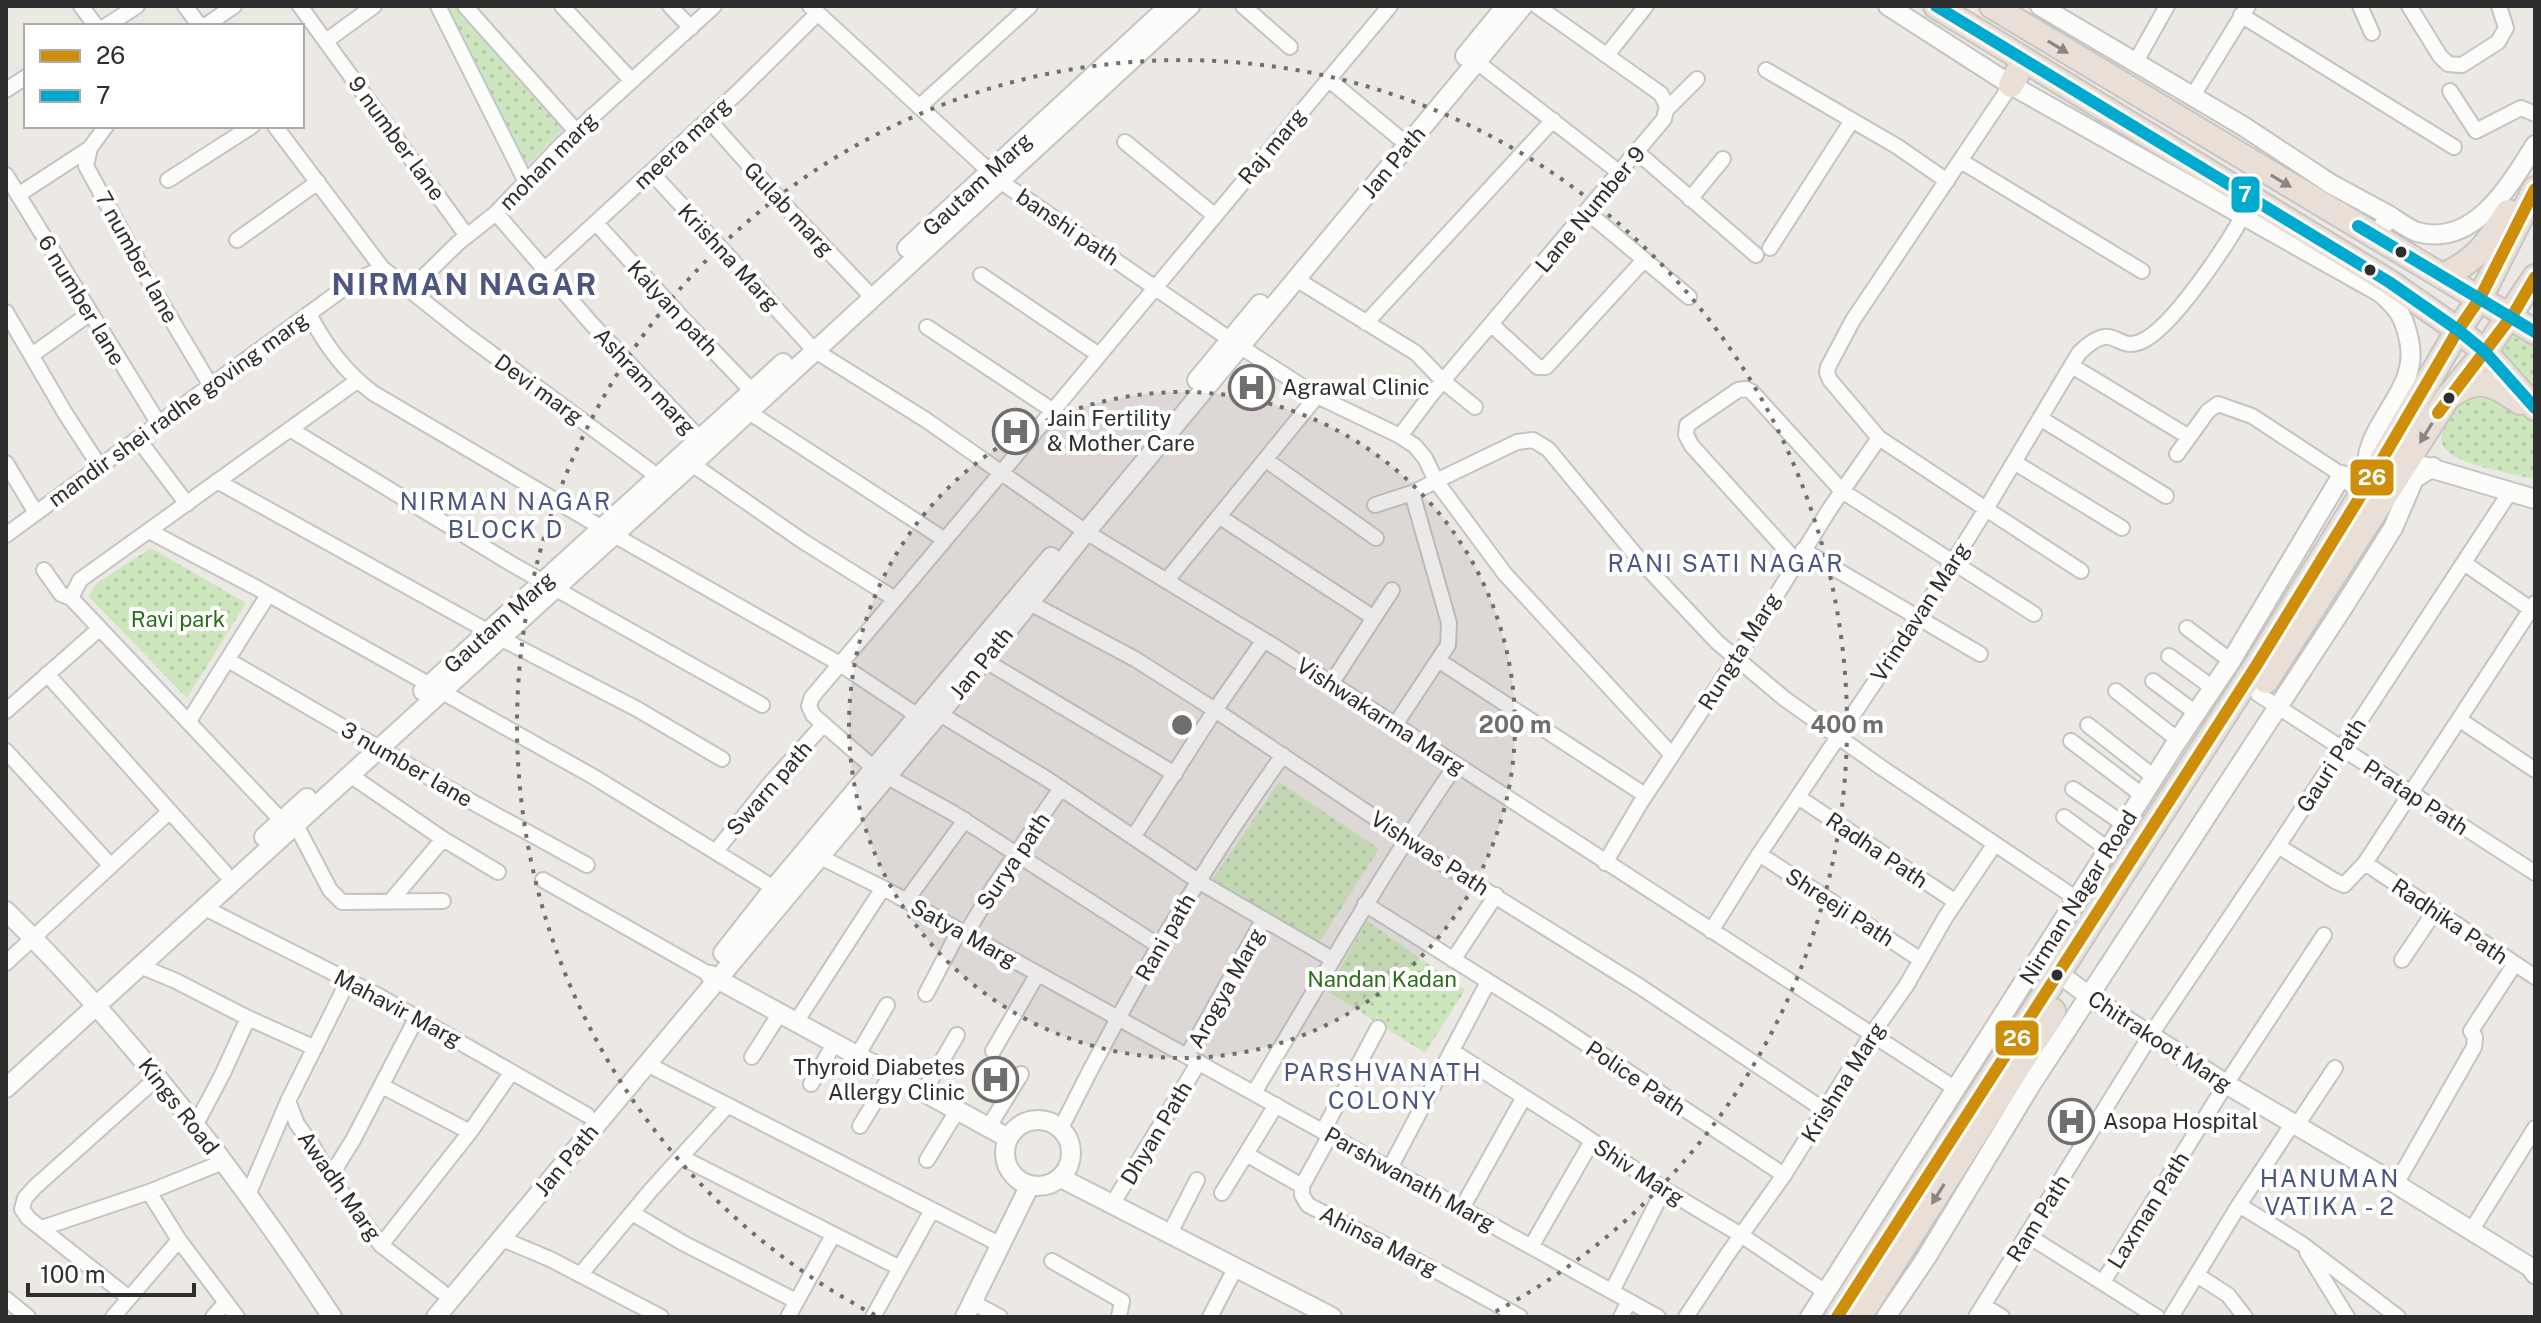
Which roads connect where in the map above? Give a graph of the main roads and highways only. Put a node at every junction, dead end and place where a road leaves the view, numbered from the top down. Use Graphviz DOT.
graph roads {
  1 [pos="1936,6"];
  2 [pos="1992,6"];
  3 [pos="2024,60"];
  4 [pos="2011,85"];
  5 [pos="2535,172"];
  6 [pos="2535,189"];
  7 [pos="2443,276"];
  8 [pos="2535,277"];
  9 [pos="2535,292"];
  10 [pos="2480,298"];
  11 [pos="2535,300"];
  12 [pos="2510,316"];
  13 [pos="2458,330"];
  14 [pos="2535,332"];
  15 [pos="2485,352"];
  16 [pos="2448,397"];
  17 [pos="2535,410"];
  18 [pos="2064,978"];
  19 [pos="1837,1317"];
  20 [pos="1859,1317"];
  1 -- 3 [label="highway"];
  2 -- 7 [label="highway, one-way"];
  3 -- 4 [label="highway"];
  3 -- 13 [label="highway"];
  5 -- 7 [label="highway"];
  6 -- 10 [label="highway"];
  7 -- 10 [label="highway"];
  8 -- 12 [label="highway"];
  9 -- 11 [label="highway"];
  10 -- 12 [label="highway"];
  10 -- 13 [label="highway"];
  12 -- 14 [label="highway"];
  12 -- 15 [label="highway"];
  13 -- 15 [label="highway"];
  13 -- 18 [label="highway"];
  15 -- 16 [label="highway"];
  15 -- 17 [label="highway"];
  16 -- 17 [label="highway"];
  16 -- 18 [label="highway, one-way"];
  18 -- 19 [label="highway"];
  18 -- 20 [label="highway, one-way"];
}
